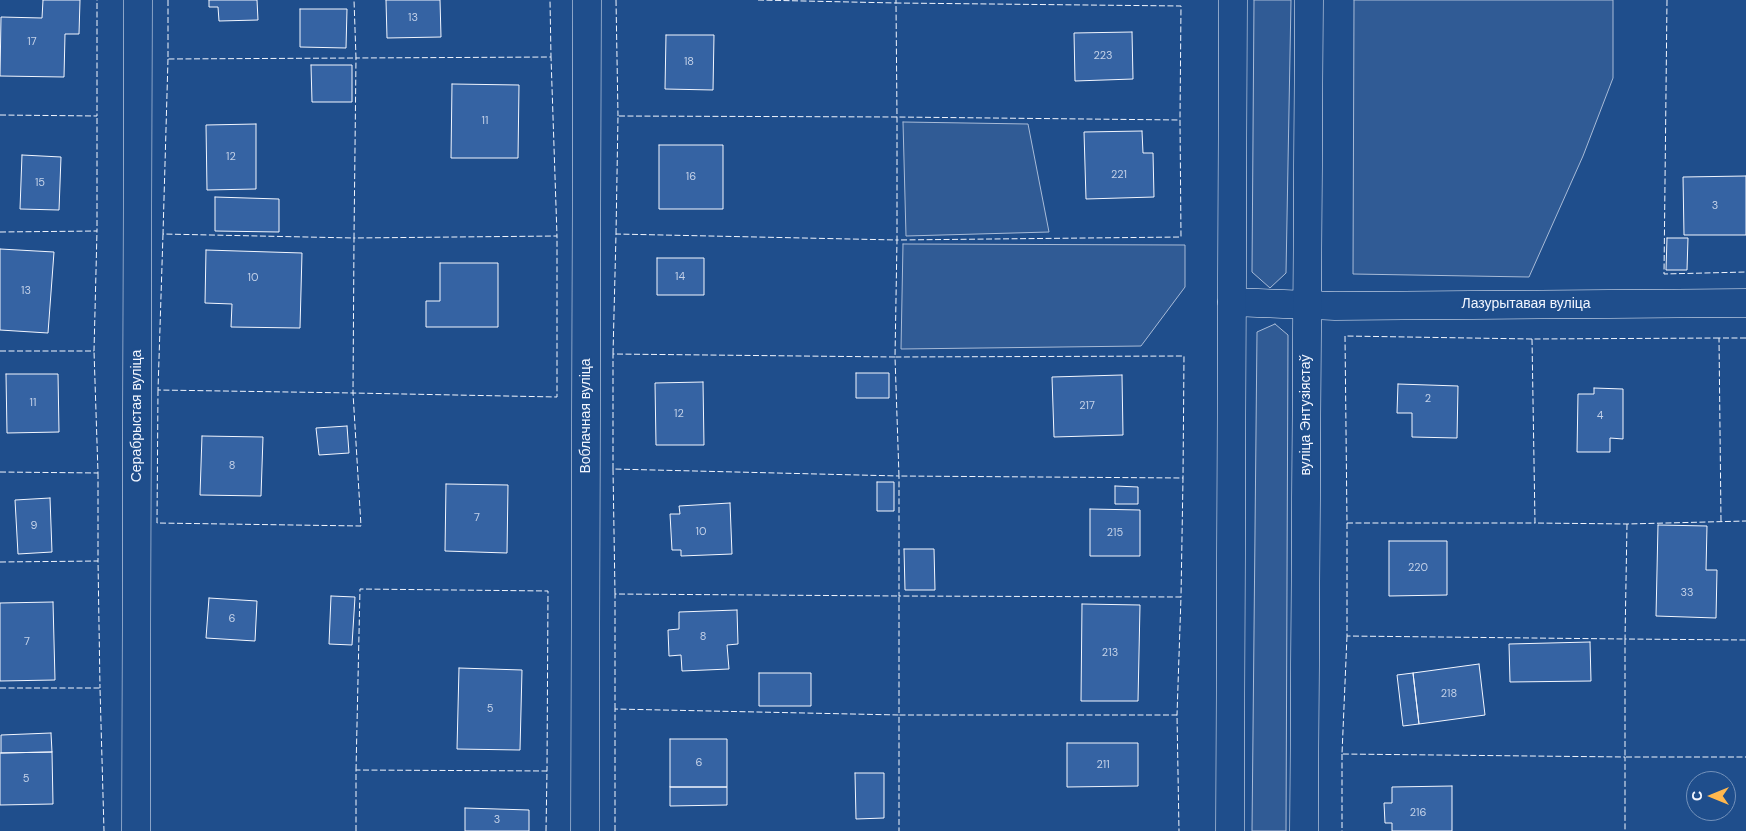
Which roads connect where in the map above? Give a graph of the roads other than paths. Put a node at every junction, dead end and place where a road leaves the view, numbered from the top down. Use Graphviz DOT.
graph roads {
  1 [pos="138,0"];
  2 [pos="588,0"];
  3 [pos="1233,0"];
  4 [pos="1309,0"];
  5 [pos="1232,302"];
  6 [pos="1746,303"];
  7 [pos="1307,304"];
  8 [pos="136,831"];
  9 [pos="585,831"];
  10 [pos="1230,831"];
  11 [pos="1304,831"];
  1 -- 8 [label="street, Серабрыстая вуліца"];
  2 -- 9 [label="street, Воблачная вуліца"];
  3 -- 5 [label="street"];
  4 -- 7 [label="street, вуліца Энтузіястаў"];
  5 -- 7 [label="street, Лазурытавая вуліца"];
  5 -- 10 [label="street"];
  6 -- 7 [label="street, Лазурытавая вуліца"];
  7 -- 11 [label="street, вуліца Энтузіястаў"];
}
